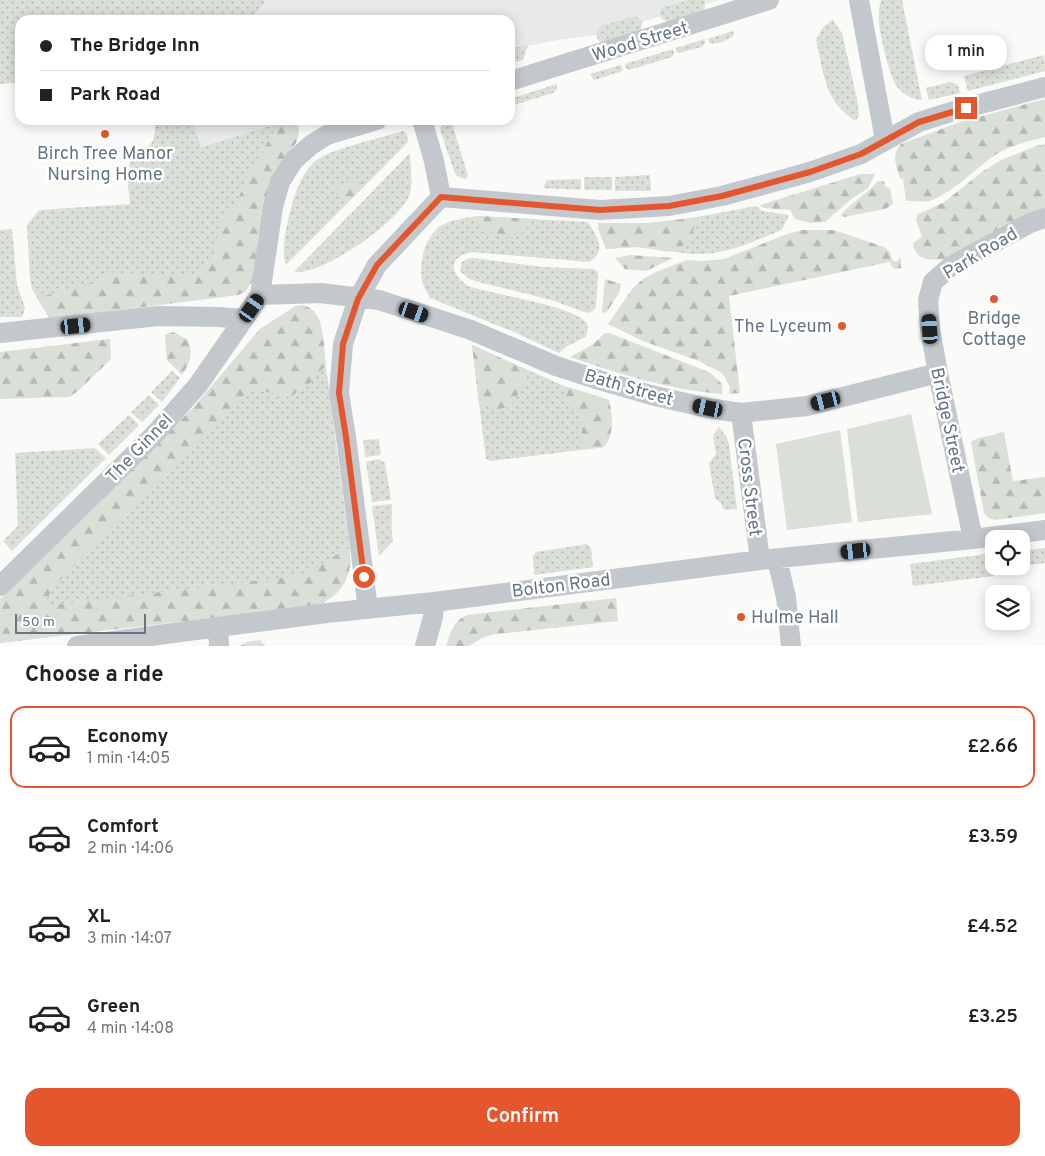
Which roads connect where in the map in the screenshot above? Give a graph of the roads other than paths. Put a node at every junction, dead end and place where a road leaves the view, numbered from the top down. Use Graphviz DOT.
graph roads {
  1 [pos="770,0"];
  2 [pos="859,0"];
  3 [pos="515,79"];
  4 [pos="1045,87"];
  5 [pos="360,125"];
  6 [pos="424,125"];
  7 [pos="885,140"];
  8 [pos="441,197"];
  9 [pos="1045,218"];
  10 [pos="260,296"];
  11 [pos="358,299"];
  12 [pos="928,300"];
  13 [pos="244,320"];
  14 [pos="0,333"];
  15 [pos="938,373"];
  16 [pos="741,413"];
  17 [pos="1045,530"];
  18 [pos="973,539"];
  19 [pos="768,560"];
  20 [pos="0,586"];
  21 [pos="434,602"];
  22 [pos="368,609"];
  23 [pos="218,636"];
  24 [pos="77,646"];
  25 [pos="425,646"];
  26 [pos="791,646"];
  1 -- 3 [label="street, Wood Street"];
  2 -- 7 [label="street"];
  4 -- 7 [label="street"];
  5 -- 10 [label="street"];
  6 -- 8 [label="street"];
  7 -- 8 [label="street"];
  8 -- 11 [label="street"];
  9 -- 12 [label="street, Park Road"];
  10 -- 11 [label="street, Bath Street"];
  10 -- 13 [label="street, The Ginnel"];
  11 -- 16 [label="street, Bath Street"];
  11 -- 22 [label="street"];
  12 -- 15 [label="street, Bridge Street"];
  13 -- 14 [label="street"];
  13 -- 20 [label="street, The Ginnel"];
  15 -- 16 [label="street, Bath Street"];
  15 -- 18 [label="street, Bridge Street"];
  16 -- 19 [label="street, Cross Street"];
  17 -- 18 [label="street, Bolton Road"];
  18 -- 19 [label="street, Bolton Road"];
  19 -- 21 [label="street, Bolton Road"];
  19 -- 26 [label="street, Cross Street"];
  21 -- 22 [label="street, Bolton Road"];
  21 -- 25 [label="street"];
  22 -- 23 [label="street, Bolton Road"];
  23 -- 24 [label="street, Bolton Road"];
}
